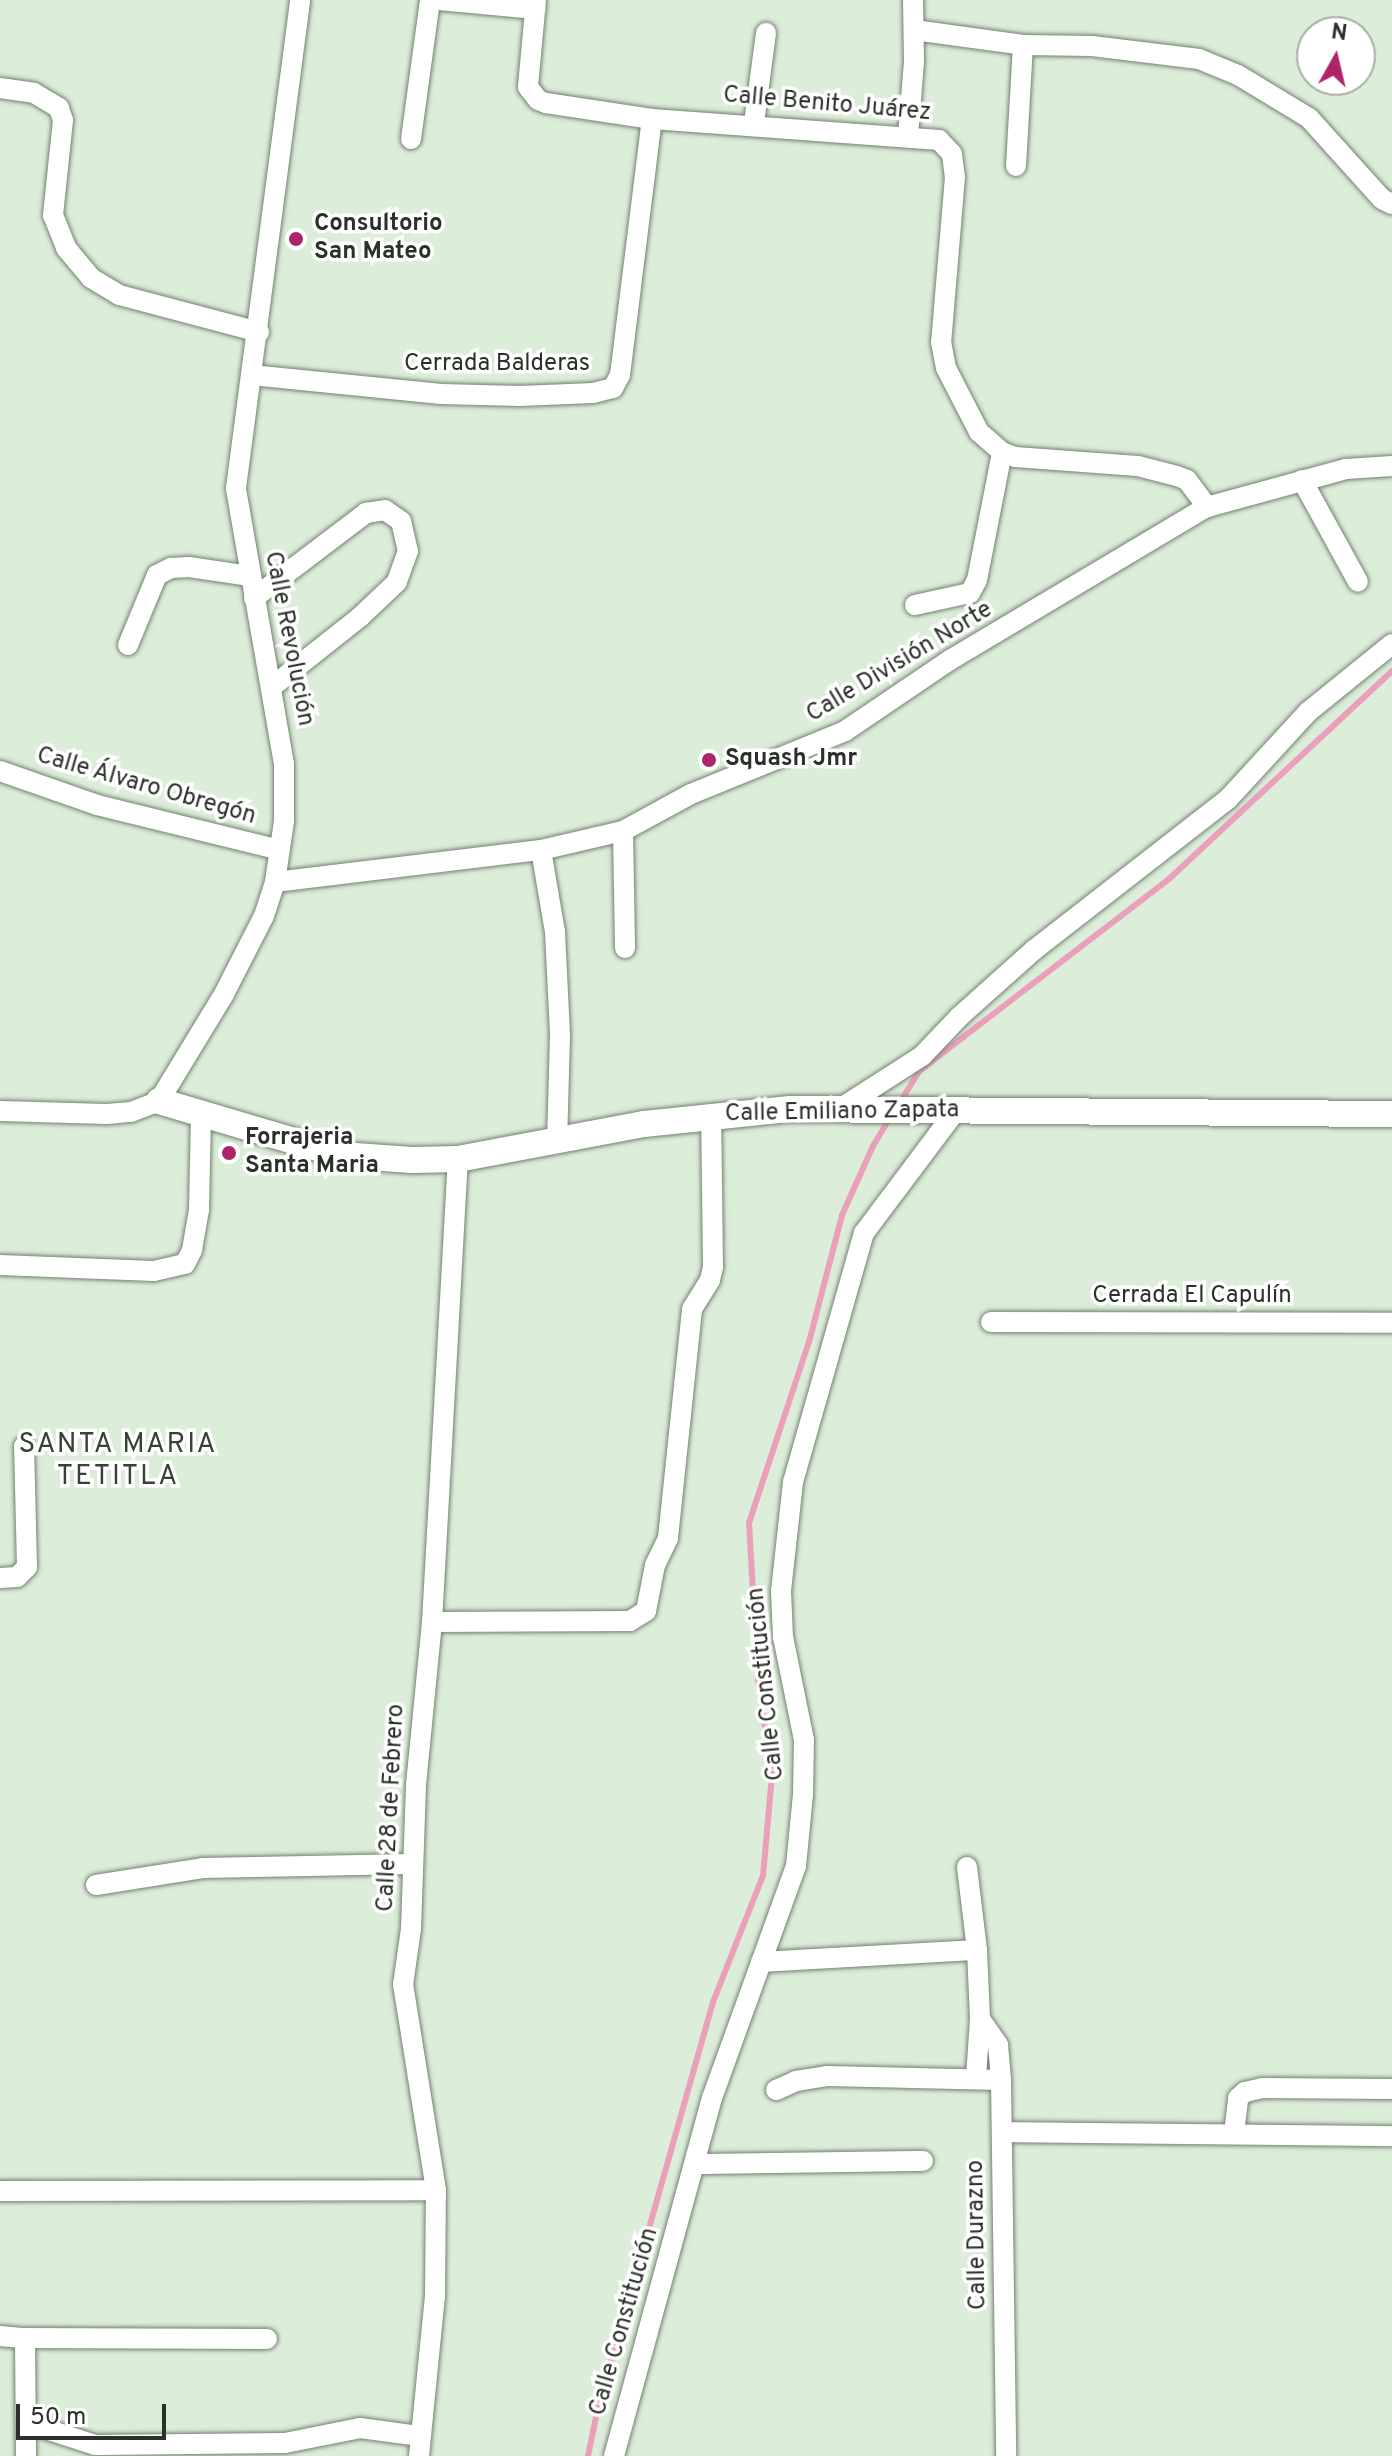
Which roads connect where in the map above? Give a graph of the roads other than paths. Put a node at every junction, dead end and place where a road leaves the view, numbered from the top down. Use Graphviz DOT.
graph roads {
  1 [pos="300,0"];
  2 [pos="430,0"];
  3 [pos="439,0"];
  4 [pos="913,0"];
  5 [pos="536,4"];
  6 [pos="914,30"];
  7 [pos="766,33"];
  8 [pos="1023,45"];
  9 [pos="0,88"];
  10 [pos="652,119"];
  11 [pos="754,123"];
  12 [pos="908,136"];
  13 [pos="411,139"];
  14 [pos="1016,166"];
  15 [pos="1392,204"];
  16 [pos="259,332"];
  17 [pos="251,375"];
  18 [pos="1002,452"];
  19 [pos="1392,466"];
  20 [pos="1302,480"];
  21 [pos="1207,507"];
  22 [pos="250,576"];
  23 [pos="1358,582"];
  24 [pos="254,598"];
  25 [pos="915,605"];
  26 [pos="1392,644"];
  27 [pos="128,645"];
  28 [pos="273,686"];
  29 [pos="0,771"];
  30 [pos="623,831"];
  31 [pos="280,850"];
  32 [pos="541,850"];
  33 [pos="275,882"];
  34 [pos="625,948"];
  35 [pos="159,1101"];
  36 [pos="853,1108"];
  37 [pos="0,1111"];
  38 [pos="945,1112"];
  39 [pos="201,1114"];
  40 [pos="711,1114"];
  41 [pos="1392,1114"];
  42 [pos="557,1141"];
  43 [pos="458,1159"];
  44 [pos="0,1265"];
  45 [pos="991,1322"];
  46 [pos="1392,1323"];
  47 [pos="24,1446"];
  48 [pos="5,1578"];
  49 [pos="432,1622"];
  50 [pos="412,1864"];
  51 [pos="967,1867"];
  52 [pos="96,1885"];
  53 [pos="977,1950"];
  54 [pos="761,1962"];
  55 [pos="980,2019"];
  56 [pos="976,2078"];
  57 [pos="1001,2080"];
  58 [pos="1392,2089"];
  59 [pos="776,2090"];
  60 [pos="1003,2132"];
  61 [pos="1234,2133"];
  62 [pos="1392,2136"];
  63 [pos="923,2161"];
  64 [pos="695,2164"];
  65 [pos="436,2190"];
  66 [pos="0,2191"];
  67 [pos="0,2336"];
  68 [pos="25,2338"];
  69 [pos="267,2339"];
  70 [pos="27,2423"];
  71 [pos="419,2446"];
  72 [pos="26,2456"];
  73 [pos="614,2456"];
  74 [pos="1006,2456"];
  1 -- 16 [label="street, Calle Revolución"];
  2 -- 13 [label="street"];
  3 -- 5 [label="street, Calle Benito Juárez"];
  4 -- 6 [label="street"];
  5 -- 10 [label="street, Calle Benito Juárez"];
  6 -- 8 [label="street"];
  6 -- 12 [label="street"];
  7 -- 11 [label="street"];
  8 -- 14 [label="street"];
  8 -- 15 [label="street"];
  9 -- 16 [label="street"];
  10 -- 11 [label="street, Calle Benito Juárez"];
  10 -- 17 [label="street, Cerrada Balderas"];
  11 -- 12 [label="street, Calle Benito Juárez"];
  12 -- 18 [label="street, Calle Benito Juárez"];
  16 -- 17 [label="street, Calle Revolución"];
  17 -- 22 [label="street, Calle Revolución"];
  18 -- 21 [label="street"];
  18 -- 25 [label="street"];
  19 -- 20 [label="street, Calle División Norte"];
  20 -- 21 [label="street, Calle División Norte"];
  20 -- 23 [label="street"];
  21 -- 30 [label="street, Calle División Norte"];
  22 -- 24 [label="street, Calle Revolución"];
  22 -- 27 [label="street"];
  24 -- 28 [label="street, Calle Revolución"];
  24 -- 28 [label="street"];
  26 -- 36 [label="street"];
  28 -- 31 [label="street, Calle Revolución"];
  29 -- 31 [label="street, Calle Álvaro Obregón"];
  30 -- 32 [label="street, Calle División Norte"];
  30 -- 34 [label="street"];
  31 -- 33 [label="street, Calle Revolución"];
  32 -- 33 [label="street, Calle División Norte"];
  32 -- 42 [label="street"];
  33 -- 35 [label="street, Calle Revolución"];
  35 -- 37 [label="street"];
  35 -- 39 [label="street, Calle Emiliano Zapata"];
  36 -- 38 [label="street, Calle Emiliano Zapata"];
  36 -- 40 [label="street, Calle Emiliano Zapata"];
  38 -- 41 [label="street, Calle Emiliano Zapata"];
  38 -- 54 [label="street, Calle Constitución"];
  39 -- 43 [label="street, Calle Emiliano Zapata"];
  39 -- 44 [label="street"];
  40 -- 42 [label="street, Calle Emiliano Zapata"];
  40 -- 49 [label="street"];
  42 -- 43 [label="street, Calle Emiliano Zapata"];
  43 -- 49 [label="street, Calle 28 de Febrero"];
  45 -- 46 [label="street, Cerrada El Capulín"];
  47 -- 48 [label="street"];
  49 -- 50 [label="street, Calle 28 de Febrero"];
  50 -- 52 [label="street"];
  50 -- 65 [label="street, Calle 28 de Febrero"];
  51 -- 53 [label="street, Calle Durazno"];
  53 -- 54 [label="street"];
  53 -- 55 [label="street, Calle Durazno"];
  54 -- 64 [label="street, Calle Constitución"];
  55 -- 56 [label="street, Calle Durazno"];
  55 -- 57 [label="street, Calle Durazno"];
  56 -- 57 [label="street"];
  56 -- 59 [label="street"];
  57 -- 60 [label="street, Calle Durazno"];
  58 -- 61 [label="street"];
  60 -- 61 [label="street"];
  60 -- 74 [label="street, Calle Durazno"];
  61 -- 62 [label="street"];
  63 -- 64 [label="street"];
  64 -- 73 [label="street, Calle Constitución"];
  65 -- 66 [label="street"];
  65 -- 71 [label="street, Calle 28 de Febrero"];
  67 -- 68 [label="street"];
  68 -- 69 [label="street"];
  68 -- 70 [label="street"];
  70 -- 71 [label="street"];
  70 -- 72 [label="street"];
}
